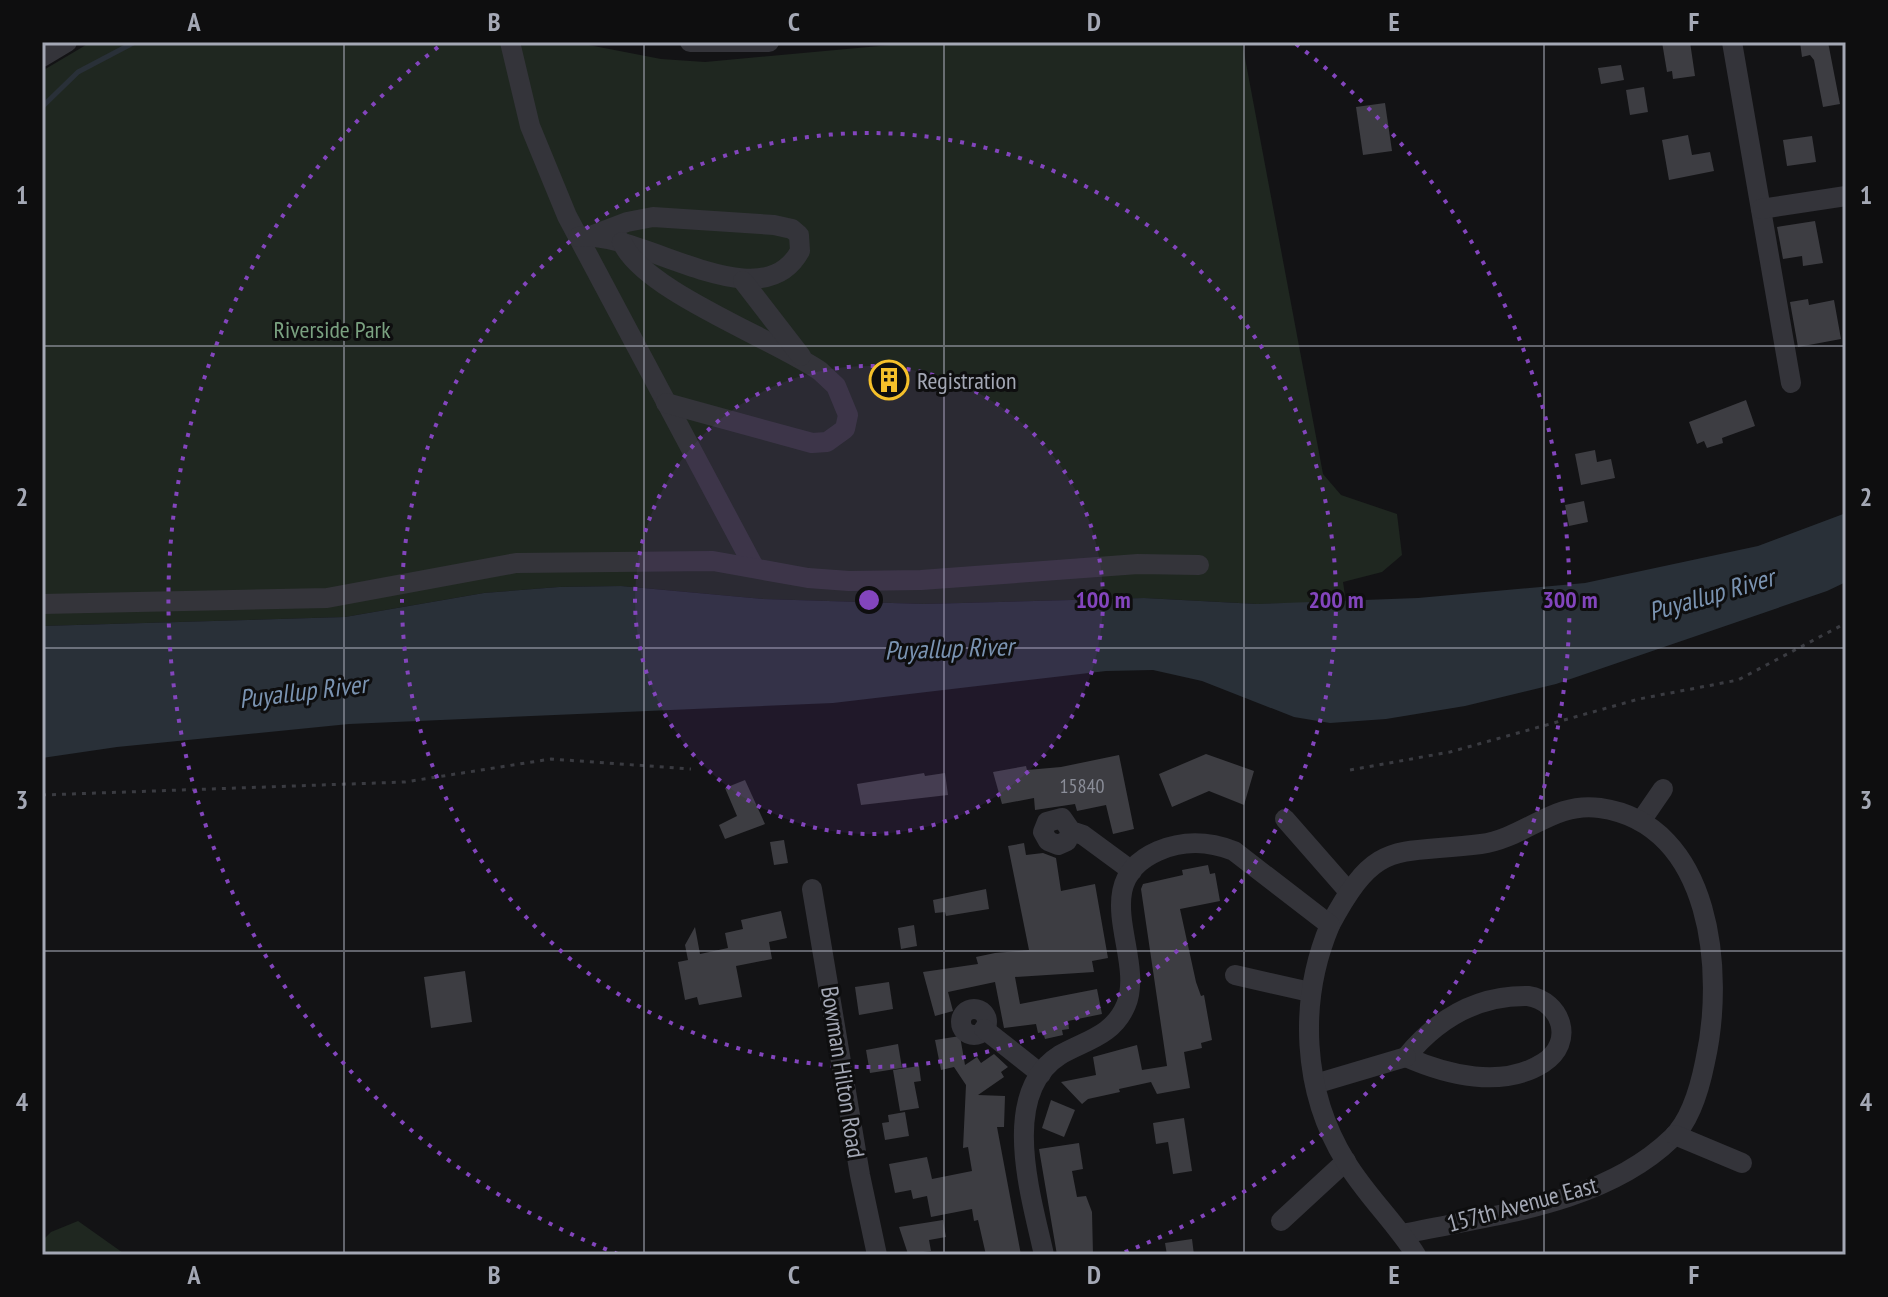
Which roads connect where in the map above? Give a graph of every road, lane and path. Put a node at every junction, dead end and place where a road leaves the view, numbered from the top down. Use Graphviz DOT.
graph roads {
  1 [pos="67,42"];
  2 [pos="510,42"];
  3 [pos="690,42"];
  4 [pos="769,42"];
  5 [pos="1732,42"];
  6 [pos="42,57"];
  7 [pos="1846,196"];
  8 [pos="1761,209"];
  9 [pos="585,236"];
  10 [pos="622,242"];
  11 [pos="743,281"];
  12 [pos="803,359"];
  13 [pos="1791,383"];
  14 [pos="666,403"];
  15 [pos="1199,565"];
  16 [pos="754,567"];
  17 [pos="42,604"];
  18 [pos="1846,623"];
  19 [pos="691,769"];
  20 [pos="1350,770"];
  21 [pos="1663,789"];
  22 [pos="42,795"];
  23 [pos="1285,819"];
  24 [pos="1641,821"];
  25 [pos="1071,831"];
  26 [pos="1132,871"];
  27 [pos="812,889"];
  28 [pos="1349,892"];
  29 [pos="1330,925"];
  30 [pos="1235,975"];
  31 [pos="1310,992"];
  32 [pos="984,1029"];
  33 [pos="1406,1057"];
  34 [pos="1041,1074"];
  35 [pos="1315,1084"];
  36 [pos="1675,1135"];
  37 [pos="1346,1161"];
  38 [pos="1742,1163"];
  39 [pos="1281,1221"];
  40 [pos="1403,1234"];
  41 [pos="877,1255"];
  42 [pos="1044,1255"];
  43 [pos="1416,1255"];
  1 -- 6 [label="street"];
  2 -- 9 [label="street"];
  3 -- 4 [label="street"];
  5 -- 8 [label="street"];
  7 -- 8 [label="street"];
  8 -- 13 [label="street"];
  9 -- 10 [label="street"];
  9 -- 11 [label="street"];
  9 -- 14 [label="street"];
  10 -- 11 [label="street"];
  10 -- 12 [label="street"];
  11 -- 12 [label="street"];
  12 -- 14 [label="street"];
  14 -- 16 [label="street"];
  15 -- 16 [label="street"];
  16 -- 17 [label="street"];
  18 -- 20 [label="path"];
  19 -- 22 [label="path"];
  21 -- 24 [label="street"];
  23 -- 28 [label="street"];
  24 -- 28 [label="street"];
  24 -- 36 [label="street"];
  25 -- 26 [label="street"];
  26 -- 29 [label="street"];
  26 -- 34 [label="street"];
  27 -- 41 [label="street, Bowman Hilton Road"];
  28 -- 29 [label="street"];
  29 -- 31 [label="street"];
  30 -- 31 [label="street"];
  31 -- 35 [label="street"];
  32 -- 34 [label="street"];
  33 -- 33 [label="street"];
  33 -- 35 [label="street"];
  34 -- 42 [label="street"];
  35 -- 37 [label="street"];
  36 -- 38 [label="street"];
  36 -- 40 [label="street, 157th Avenue East"];
  37 -- 39 [label="street"];
  37 -- 40 [label="street"];
  40 -- 43 [label="street"];
}
